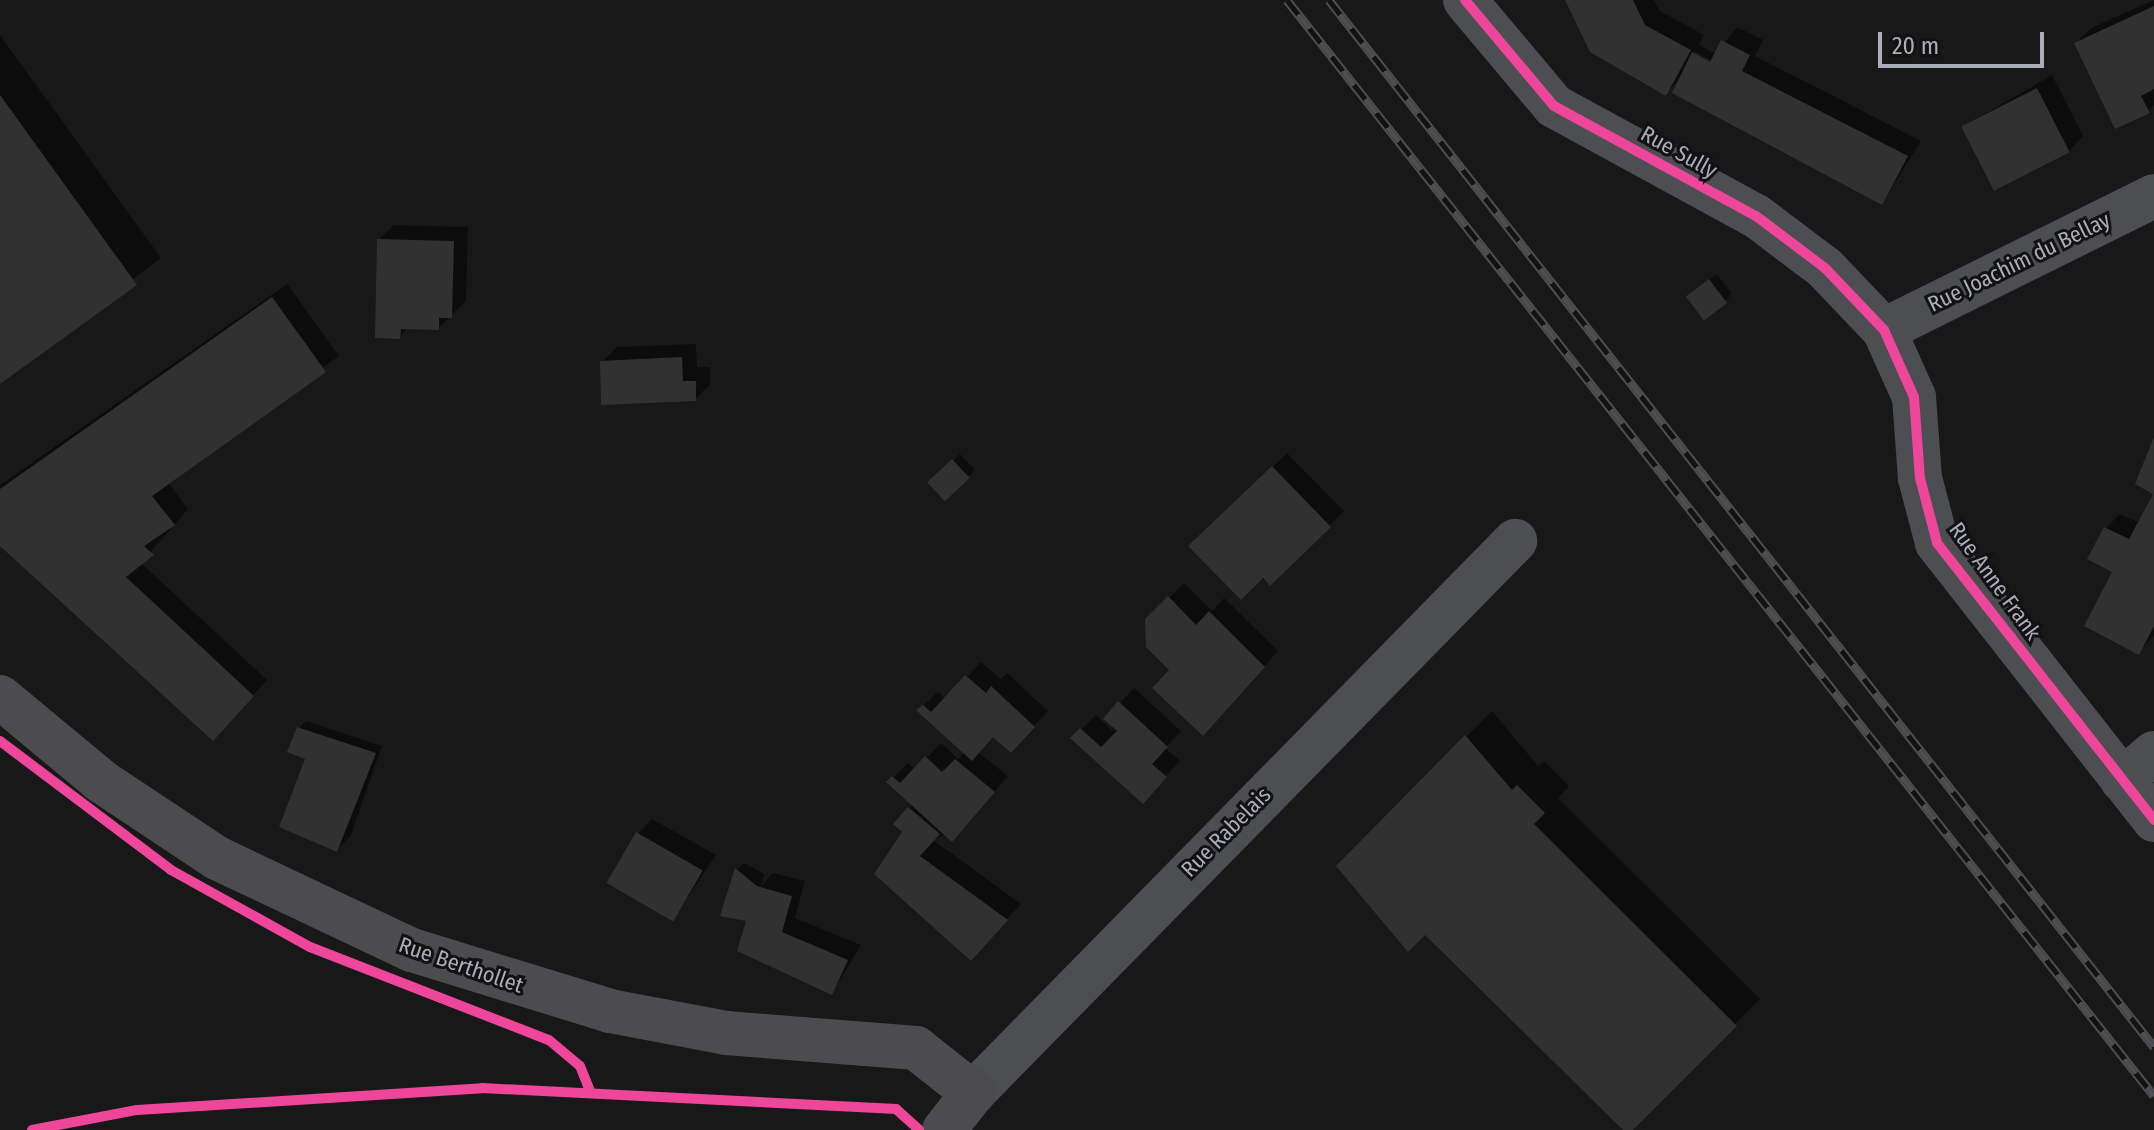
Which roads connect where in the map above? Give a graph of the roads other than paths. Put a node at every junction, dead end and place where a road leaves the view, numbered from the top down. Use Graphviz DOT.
graph roads {
  1 [pos="1465,0"];
  2 [pos="2154,196"];
  3 [pos="1884,330"];
  4 [pos="1515,541"];
  5 [pos="0,697"];
  6 [pos="2138,766"];
  7 [pos="2154,820"];
  8 [pos="973,1093"];
  9 [pos="944,1130"];
  1 -- 3 [label="street, Rue Sully"];
  2 -- 3 [label="street, Rue Joachim du Bellay"];
  3 -- 6 [label="street, Rue Anne Frank"];
  4 -- 8 [label="street, Rue Rabelais"];
  5 -- 8 [label="street, Rue Berthollet"];
  6 -- 7 [label="street, Rue Anne Frank"];
  8 -- 9 [label="street, Rue Rabelais"];
}
